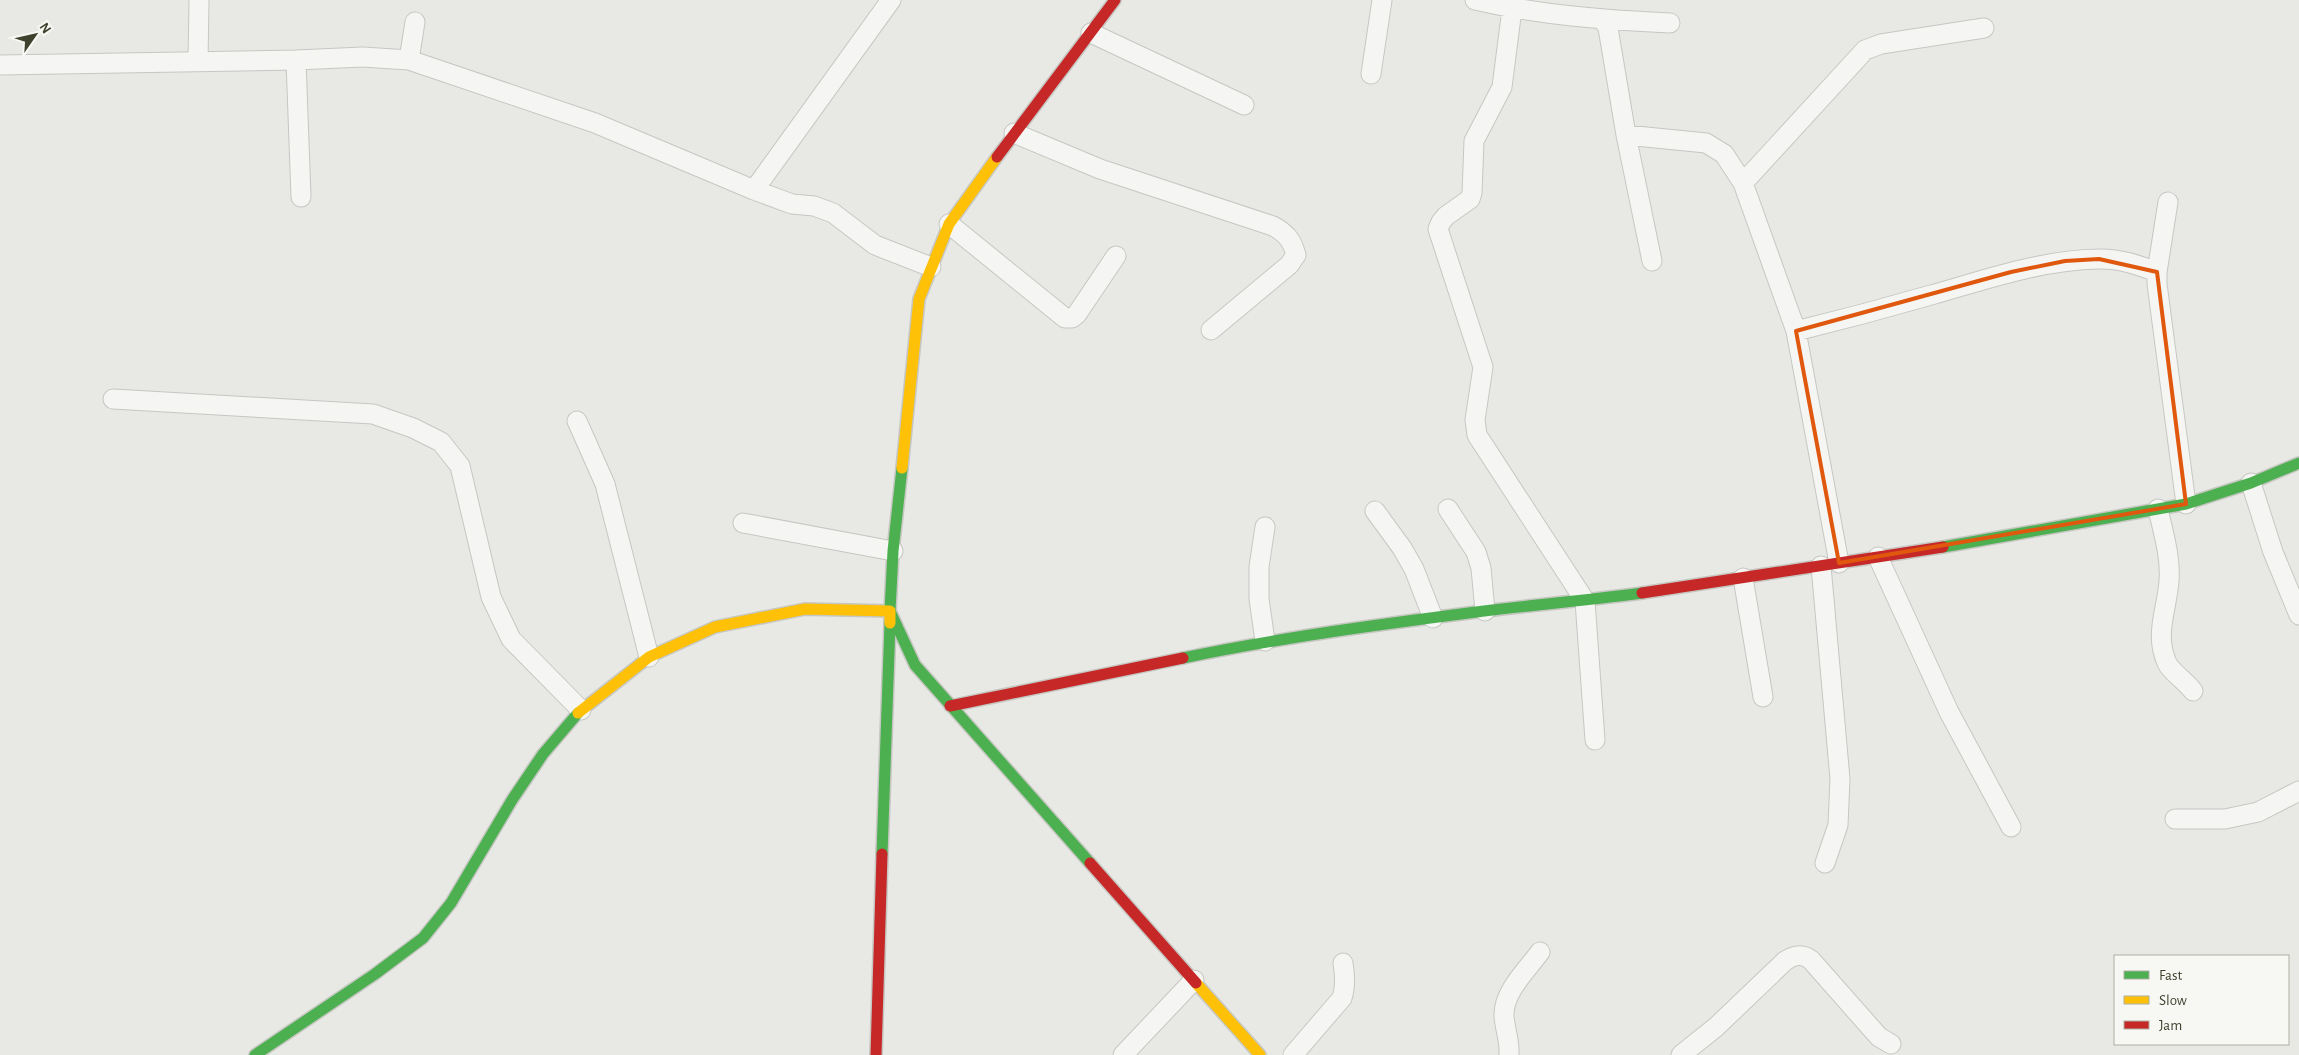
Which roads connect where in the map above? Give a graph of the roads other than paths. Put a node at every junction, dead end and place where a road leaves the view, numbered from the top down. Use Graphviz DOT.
graph roads {
  1 [pos="199,0"];
  2 [pos="891,0"];
  3 [pos="1115,0"];
  4 [pos="1382,0"];
  5 [pos="1475,0"];
  6 [pos="1548,6"];
  7 [pos="1512,9"];
  8 [pos="1604,20"];
  9 [pos="415,22"];
  10 [pos="1670,23"];
  11 [pos="1984,28"];
  12 [pos="1090,33"];
  13 [pos="296,60"];
  14 [pos="409,60"];
  15 [pos="198,62"];
  16 [pos="0,64"];
  17 [pos="1372,74"];
  18 [pos="1244,105"];
  19 [pos="1014,133"];
  20 [pos="1626,135"];
  21 [pos="1743,183"];
  22 [pos="754,190"];
  23 [pos="301,197"];
  24 [pos="2168,202"];
  25 [pos="949,224"];
  26 [pos="1116,256"];
  27 [pos="1652,261"];
  28 [pos="931,267"];
  29 [pos="2157,272"];
  30 [pos="1211,330"];
  31 [pos="1796,331"];
  32 [pos="113,399"];
  33 [pos="577,421"];
  34 [pos="2299,463"];
  35 [pos="2250,483"];
  36 [pos="2186,504"];
  37 [pos="1448,509"];
  38 [pos="2158,509"];
  39 [pos="1375,511"];
  40 [pos="743,523"];
  41 [pos="1264,527"];
  42 [pos="893,551"];
  43 [pos="1878,557"];
  44 [pos="1830,564"];
  45 [pos="1742,578"];
  46 [pos="1585,601"];
  47 [pos="890,611"];
  48 [pos="1485,611"];
  49 [pos="2299,615"];
  50 [pos="1433,618"];
  51 [pos="1265,641"];
  52 [pos="649,657"];
  53 [pos="2193,691"];
  54 [pos="1763,697"];
  55 [pos="950,706"];
  56 [pos="581,710"];
  57 [pos="1595,740"];
  58 [pos="2299,791"];
  59 [pos="2175,819"];
  60 [pos="2011,827"];
  61 [pos="1825,863"];
  62 [pos="1540,952"];
  63 [pos="1342,963"];
  64 [pos="1194,980"];
  65 [pos="1891,1044"];
  66 [pos="255,1055"];
  67 [pos="876,1055"];
  68 [pos="1123,1055"];
  69 [pos="1260,1055"];
  70 [pos="1293,1055"];
  71 [pos="1509,1055"];
  72 [pos="1681,1055"];
  1 -- 15 [label="street"];
  2 -- 22 [label="street"];
  3 -- 12 [label="street"];
  4 -- 17 [label="street"];
  5 -- 7 [label="street"];
  6 -- 7 [label="street"];
  6 -- 8 [label="street"];
  7 -- 46 [label="street"];
  8 -- 10 [label="street"];
  8 -- 20 [label="street"];
  9 -- 14 [label="street"];
  11 -- 21 [label="street"];
  12 -- 18 [label="street"];
  12 -- 19 [label="street"];
  13 -- 14 [label="street"];
  13 -- 15 [label="street"];
  13 -- 23 [label="street"];
  14 -- 22 [label="street"];
  15 -- 16 [label="street"];
  19 -- 25 [label="street"];
  19 -- 30 [label="street"];
  20 -- 21 [label="street"];
  20 -- 27 [label="street"];
  21 -- 31 [label="street"];
  22 -- 28 [label="street"];
  24 -- 29 [label="street"];
  25 -- 26 [label="street"];
  25 -- 28 [label="street"];
  28 -- 42 [label="street"];
  29 -- 31 [label="street"];
  29 -- 36 [label="street"];
  31 -- 44 [label="street"];
  32 -- 56 [label="street"];
  33 -- 52 [label="street"];
  34 -- 35 [label="street"];
  35 -- 36 [label="street"];
  35 -- 49 [label="street"];
  36 -- 38 [label="street"];
  37 -- 48 [label="street"];
  38 -- 43 [label="street"];
  38 -- 53 [label="street"];
  39 -- 50 [label="street"];
  40 -- 42 [label="street"];
  41 -- 51 [label="street"];
  42 -- 47 [label="street"];
  43 -- 44 [label="street"];
  43 -- 60 [label="street"];
  44 -- 45 [label="street"];
  44 -- 61 [label="street"];
  45 -- 46 [label="street"];
  45 -- 54 [label="street"];
  46 -- 48 [label="street"];
  46 -- 57 [label="street"];
  47 -- 52 [label="street"];
  47 -- 55 [label="street"];
  47 -- 67 [label="street"];
  48 -- 50 [label="street"];
  50 -- 51 [label="street"];
  51 -- 55 [label="street"];
  52 -- 56 [label="street"];
  55 -- 64 [label="street"];
  56 -- 66 [label="street"];
  58 -- 59 [label="street"];
  62 -- 71 [label="street"];
  63 -- 70 [label="street"];
  64 -- 68 [label="street"];
  64 -- 69 [label="street"];
  65 -- 72 [label="street"];
}
